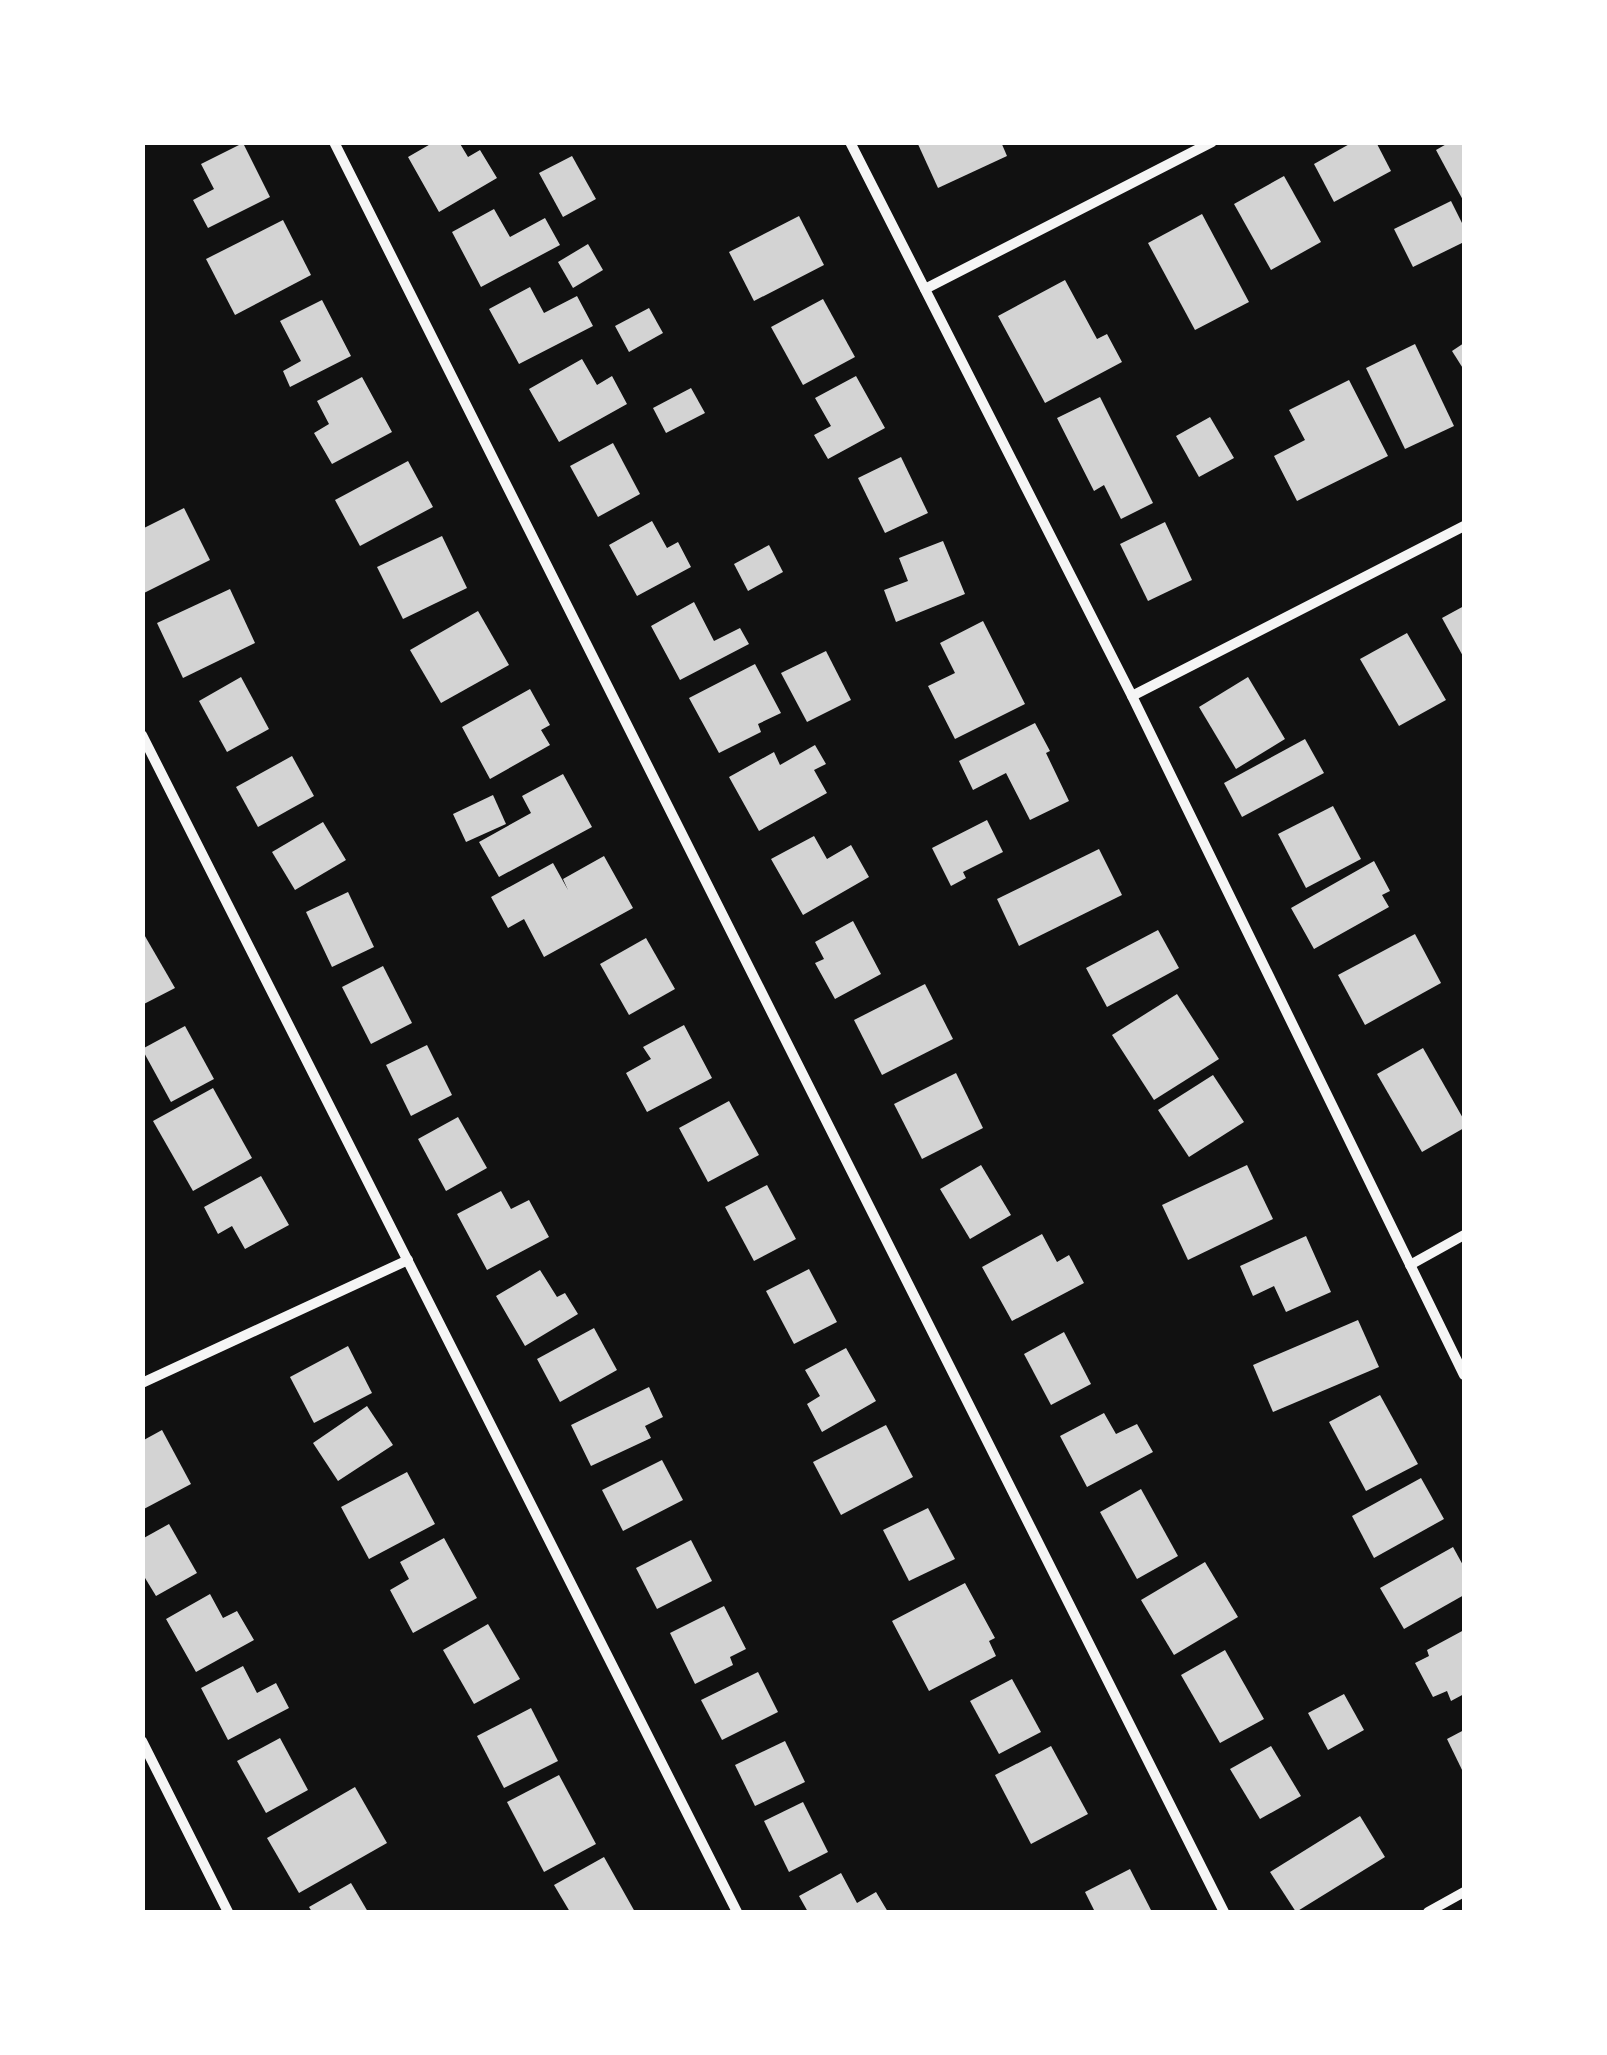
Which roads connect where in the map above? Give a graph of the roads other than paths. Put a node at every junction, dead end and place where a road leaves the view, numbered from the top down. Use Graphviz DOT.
graph roads {
  1 [pos="334,142"];
  2 [pos="850,142"];
  3 [pos="1212,142"];
  4 [pos="925,289"];
  5 [pos="1464,526"];
  6 [pos="1132,696"];
  7 [pos="142,735"];
  8 [pos="1464,1235"];
  9 [pos="408,1260"];
  10 [pos="1410,1266"];
  11 [pos="1464,1375"];
  12 [pos="142,1383"];
  13 [pos="142,1742"];
  14 [pos="1464,1892"];
  15 [pos="228,1912"];
  16 [pos="737,1912"];
  17 [pos="1224,1912"];
  18 [pos="1428,1912"];
  1 -- 17 [label="street"];
  2 -- 4 [label="street"];
  3 -- 4 [label="street"];
  4 -- 6 [label="street"];
  5 -- 6 [label="street"];
  6 -- 10 [label="street"];
  7 -- 9 [label="street"];
  8 -- 10 [label="street"];
  9 -- 12 [label="street"];
  9 -- 16 [label="street"];
  10 -- 11 [label="street"];
  13 -- 15 [label="street"];
  14 -- 18 [label="street"];
}
